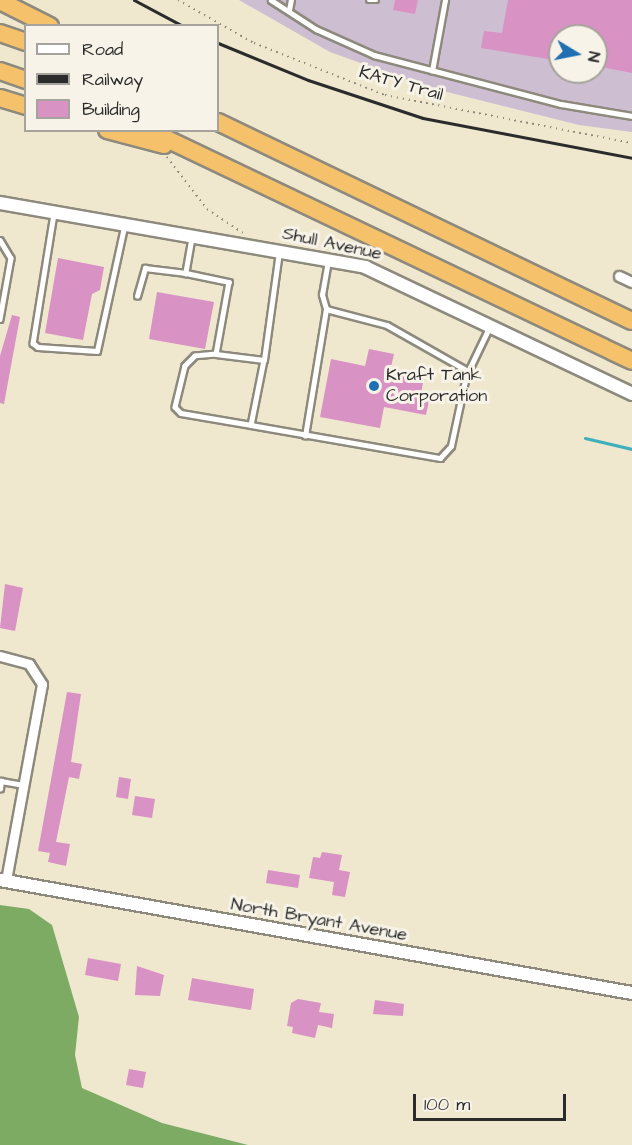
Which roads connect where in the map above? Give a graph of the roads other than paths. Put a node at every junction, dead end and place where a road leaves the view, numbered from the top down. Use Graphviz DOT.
graph roads {
  1 [pos="271,0"];
  2 [pos="291,0"];
  3 [pos="369,0"];
  4 [pos="376,0"];
  5 [pos="445,0"];
  6 [pos="0,1"];
  7 [pos="289,10"];
  8 [pos="46,24"];
  9 [pos="0,33"];
  10 [pos="24,41"];
  11 [pos="0,71"];
  12 [pos="432,71"];
  13 [pos="24,79"];
  14 [pos="0,98"];
  15 [pos="24,105"];
  16 [pos="632,116"];
  17 [pos="219,122"];
  18 [pos="119,132"];
  19 [pos="151,137"];
  20 [pos="0,203"];
  21 [pos="54,212"];
  22 [pos="124,224"];
  23 [pos="193,236"];
  24 [pos="0,240"];
  25 [pos="279,250"];
  26 [pos="328,259"];
  27 [pos="186,273"];
  28 [pos="619,276"];
  29 [pos="632,282"];
  30 [pos="137,296"];
  31 [pos="326,309"];
  32 [pos="0,319"];
  33 [pos="632,321"];
  34 [pos="491,323"];
  35 [pos="216,354"];
  36 [pos="264,360"];
  37 [pos="632,361"];
  38 [pos="468,371"];
  39 [pos="632,394"];
  40 [pos="251,424"];
  41 [pos="305,436"];
  42 [pos="0,656"];
  43 [pos="23,784"];
  44 [pos="0,789"];
  45 [pos="3,880"];
  46 [pos="632,993"];
  1 -- 7 [label="lane"];
  2 -- 7 [label="lane"];
  3 -- 4 [label="lane"];
  5 -- 12 [label="lane"];
  6 -- 8 [label="highway"];
  7 -- 12 [label="lane"];
  9 -- 10 [label="highway"];
  11 -- 13 [label="highway"];
  12 -- 16 [label="lane"];
  14 -- 15 [label="highway"];
  17 -- 33 [label="highway"];
  18 -- 19 [label="highway"];
  19 -- 37 [label="highway"];
  20 -- 21 [label="street, Shull Avenue"];
  21 -- 22 [label="street, Shull Avenue"];
  21 -- 22 [label="lane"];
  22 -- 23 [label="street, Shull Avenue"];
  23 -- 25 [label="street, Shull Avenue"];
  23 -- 27 [label="lane"];
  24 -- 32 [label="lane"];
  25 -- 26 [label="street, Shull Avenue"];
  25 -- 36 [label="lane"];
  26 -- 31 [label="lane"];
  26 -- 34 [label="street, Shull Avenue"];
  27 -- 30 [label="lane"];
  27 -- 35 [label="lane"];
  28 -- 29 [label="street"];
  31 -- 38 [label="lane"];
  31 -- 41 [label="lane"];
  34 -- 38 [label="lane"];
  34 -- 39 [label="street, Shull Avenue"];
  35 -- 36 [label="lane"];
  35 -- 40 [label="lane"];
  36 -- 40 [label="lane"];
  38 -- 41 [label="lane"];
  40 -- 41 [label="lane"];
  42 -- 43 [label="street"];
  43 -- 44 [label="lane"];
  43 -- 45 [label="street"];
  45 -- 46 [label="street, North Bryant Avenue"];
}
